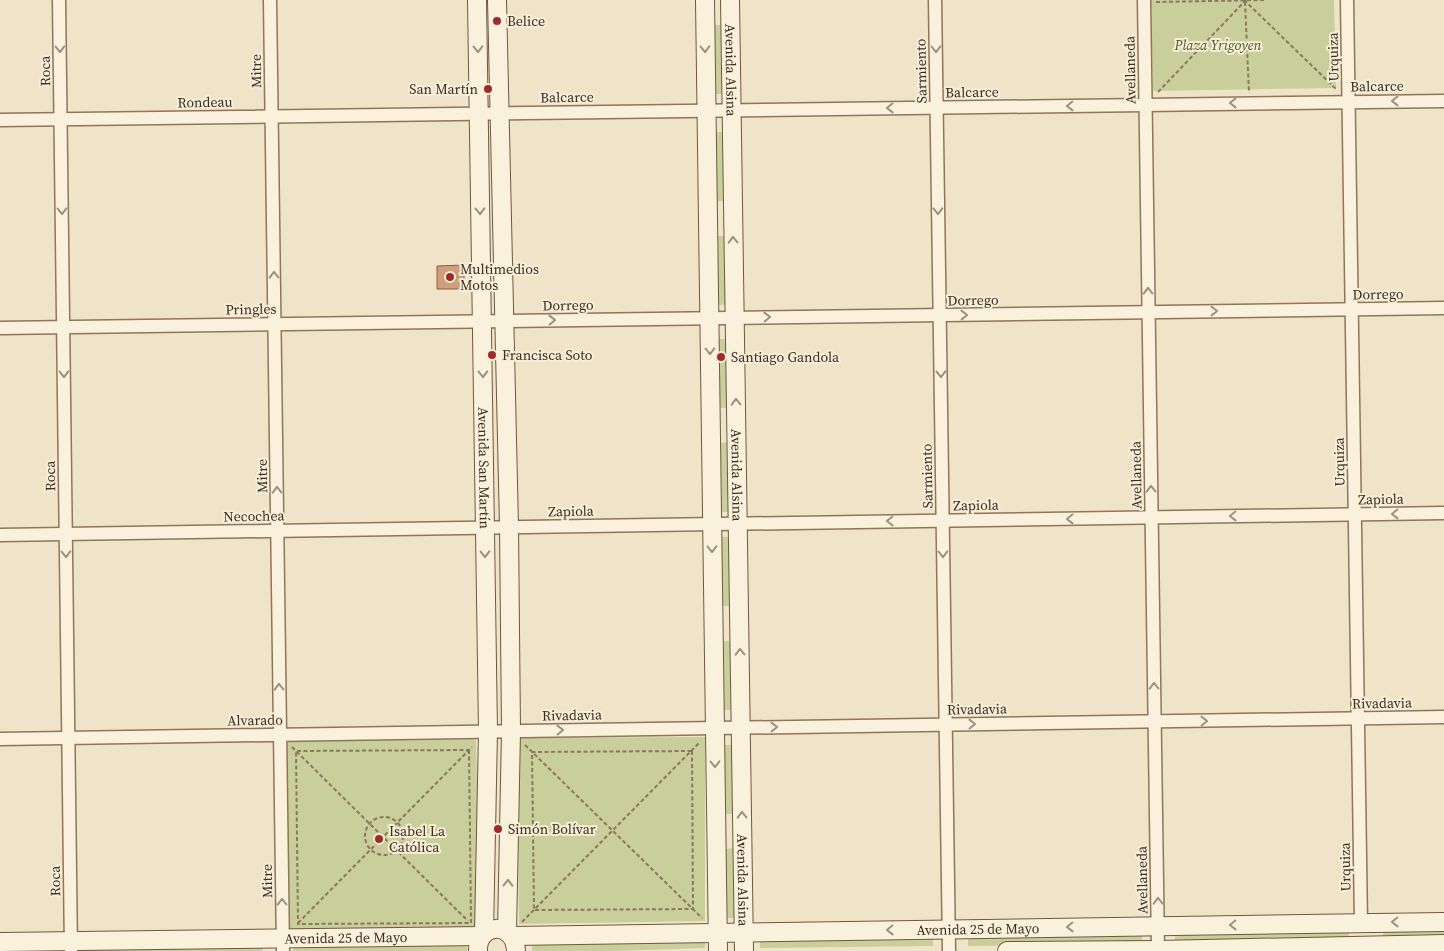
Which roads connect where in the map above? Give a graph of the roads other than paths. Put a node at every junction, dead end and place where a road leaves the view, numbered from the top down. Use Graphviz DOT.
graph roads {
  1 [pos="59,0"];
  2 [pos="270,0"];
  3 [pos="477,0"];
  4 [pos="497,0"];
  5 [pos="705,0"];
  6 [pos="730,0"];
  7 [pos="935,0"];
  8 [pos="1347,0"];
  9 [pos="1144,1"];
  10 [pos="1444,101"];
  11 [pos="1349,102"];
  12 [pos="1145,105"];
  13 [pos="937,107"];
  14 [pos="706,110"];
  15 [pos="731,110"];
  16 [pos="479,114"];
  17 [pos="500,114"];
  18 [pos="272,116"];
  19 [pos="60,119"];
  20 [pos="0,120"];
  21 [pos="1444,308"];
  22 [pos="1352,309"];
  23 [pos="1148,312"];
  24 [pos="940,315"];
  25 [pos="709,318"];
  26 [pos="734,318"];
  27 [pos="482,321"];
  28 [pos="503,321"];
  29 [pos="274,324"];
  30 [pos="63,327"];
  31 [pos="0,328"];
  32 [pos="1444,513"];
  33 [pos="1355,514"];
  34 [pos="1152,518"];
  35 [pos="943,520"];
  36 [pos="712,524"];
  37 [pos="738,524"];
  38 [pos="485,527"];
  39 [pos="509,527"];
  40 [pos="277,530"];
  41 [pos="0,534"];
  42 [pos="66,534"];
  43 [pos="1444,717"];
  44 [pos="1358,718"];
  45 [pos="1155,722"];
  46 [pos="946,724"];
  47 [pos="715,728"];
  48 [pos="741,728"];
  49 [pos="488,731"];
  50 [pos="511,731"];
  51 [pos="280,734"];
  52 [pos="0,738"];
  53 [pos="68,738"];
  54 [pos="1444,922"];
  55 [pos="1361,923"];
  56 [pos="1158,927"];
  57 [pos="949,928"];
  58 [pos="744,932"];
  59 [pos="718,933"];
  60 [pos="479,936"];
  61 [pos="511,938"];
  62 [pos="0,942"];
  63 [pos="1444,944"];
  64 [pos="283,945"];
  65 [pos="71,946"];
  66 [pos="1361,948"];
  67 [pos="1158,950"];
  68 [pos="718,951"];
  69 [pos="744,951"];
  70 [pos="949,951"];
  71 [pos="1007,951"];
  1 -- 19 [label="street, Roca, one-way"];
  2 -- 18 [label="street, Mitre"];
  3 -- 16 [label="street, Avenida San Martín, one-way"];
  4 -- 17 [label="street, Avenida San Martín"];
  5 -- 14 [label="street, Avenida Alsina, one-way"];
  6 -- 15 [label="street, Avenida Alsina"];
  7 -- 13 [label="street, Sarmiento, one-way"];
  8 -- 11 [label="street, Urquiza"];
  9 -- 12 [label="street, Avellaneda"];
  10 -- 11 [label="street, Balcarce, one-way"];
  11 -- 12 [label="street, Balcarce, one-way"];
  11 -- 22 [label="street, Urquiza"];
  12 -- 13 [label="street, Balcarce, one-way"];
  23 -- 12 [label="street, Avellaneda, one-way"];
  13 -- 15 [label="street, Balcarce, one-way"];
  13 -- 24 [label="street, Sarmiento, one-way"];
  14 -- 15 [label="street, Balcarce"];
  14 -- 17 [label="street, Balcarce"];
  14 -- 25 [label="street, Avenida Alsina"];
  26 -- 15 [label="street, Avenida Alsina, one-way"];
  16 -- 17 [label="street, Rondeau"];
  16 -- 18 [label="street, Rondeau"];
  16 -- 27 [label="street, Avenida San Martín, one-way"];
  17 -- 28 [label="street, Avenida San Martín"];
  18 -- 19 [label="street, Rondeau"];
  29 -- 18 [label="street, Mitre, one-way"];
  19 -- 20 [label="street, Rondeau"];
  19 -- 30 [label="street, Roca, one-way"];
  21 -- 22 [label="street, Dorrego"];
  23 -- 22 [label="street, Dorrego, one-way"];
  22 -- 33 [label="street, Urquiza"];
  24 -- 23 [label="street, Dorrego, one-way"];
  34 -- 23 [label="street, Avellaneda, one-way"];
  26 -- 24 [label="street, Dorrego, one-way"];
  24 -- 35 [label="street, Sarmiento, one-way"];
  25 -- 26 [label="street, Dorrego"];
  28 -- 25 [label="street, Dorrego, one-way"];
  25 -- 36 [label="street, Avenida Alsina, one-way"];
  37 -- 26 [label="street, Avenida Alsina, one-way"];
  27 -- 28 [label="street, Pringles"];
  27 -- 29 [label="street, Pringles"];
  27 -- 38 [label="street, Avenida San Martín, one-way"];
  28 -- 39 [label="street, Avenida San Martín"];
  29 -- 30 [label="street, Pringles"];
  40 -- 29 [label="street, Mitre, one-way"];
  30 -- 31 [label="street, Pringles"];
  30 -- 42 [label="street, Roca, one-way"];
  32 -- 33 [label="street, Zapiola, one-way"];
  33 -- 34 [label="street, Zapiola, one-way"];
  33 -- 44 [label="street, Urquiza"];
  34 -- 35 [label="street, Zapiola, one-way"];
  45 -- 34 [label="street, Avellaneda, one-way"];
  35 -- 37 [label="street, Zapiola, one-way"];
  35 -- 46 [label="street, Sarmiento, one-way"];
  36 -- 37 [label="street, Zapiola"];
  36 -- 39 [label="street, Zapiola"];
  36 -- 47 [label="street, Avenida Alsina, one-way"];
  48 -- 37 [label="street, Avenida Alsina, one-way"];
  38 -- 39 [label="street, Necochea"];
  38 -- 40 [label="street, Necochea"];
  38 -- 49 [label="street, Avenida San Martín, one-way"];
  39 -- 50 [label="street, Avenida San Martín"];
  40 -- 42 [label="street, Necochea"];
  51 -- 40 [label="street, Mitre, one-way"];
  41 -- 42 [label="street, Necochea"];
  42 -- 53 [label="street, Roca, one-way"];
  43 -- 44 [label="street, Rivadavia"];
  45 -- 44 [label="street, Rivadavia, one-way"];
  44 -- 55 [label="street, Urquiza"];
  46 -- 45 [label="street, Rivadavia, one-way"];
  56 -- 45 [label="street, Avellaneda, one-way"];
  48 -- 46 [label="street, Rivadavia, one-way"];
  46 -- 57 [label="street, Sarmiento"];
  47 -- 48 [label="street, Rivadavia"];
  50 -- 47 [label="street, Rivadavia, one-way"];
  47 -- 59 [label="street, Avenida Alsina, one-way"];
  58 -- 48 [label="street, Avenida Alsina, one-way"];
  49 -- 50 [label="street, Alvarado"];
  49 -- 51 [label="street, Alvarado"];
  49 -- 60 [label="street, Avenida San Martín"];
  61 -- 50 [label="street, Avenida San Martín, one-way"];
  51 -- 53 [label="street, Alvarado"];
  64 -- 51 [label="street, Mitre, one-way"];
  52 -- 53 [label="street, Alvarado"];
  53 -- 65 [label="street, Roca"];
  54 -- 55 [label="street, Avenida 25 de Mayo, one-way"];
  55 -- 56 [label="street, Avenida 25 de Mayo, one-way"];
  55 -- 66 [label="street"];
  56 -- 57 [label="street, Avenida 25 de Mayo, one-way"];
  56 -- 67 [label="street, Avellaneda"];
  57 -- 58 [label="street, Avenida 25 de Mayo, one-way"];
  57 -- 70 [label="street, Sarmiento"];
  58 -- 59 [label="street, Avenida 25 de Mayo"];
  58 -- 69 [label="street, Avenida Alsina"];
  59 -- 61 [label="street, Avenida 25 de Mayo"];
  59 -- 68 [label="street, Avenida Alsina"];
  60 -- 61 [label="street, Avenida 25 de Mayo"];
  60 -- 64 [label="street, Avenida 25 de Mayo"];
  62 -- 65 [label="street, Avenida 25 de Mayo"];
  63 -- 66 [label="street, Avenida 25 de Mayo"];
  64 -- 65 [label="street, Avenida 25 de Mayo"];
  66 -- 67 [label="street, Avenida 25 de Mayo"];
  67 -- 71 [label="street, Avenida 25 de Mayo"];
}
